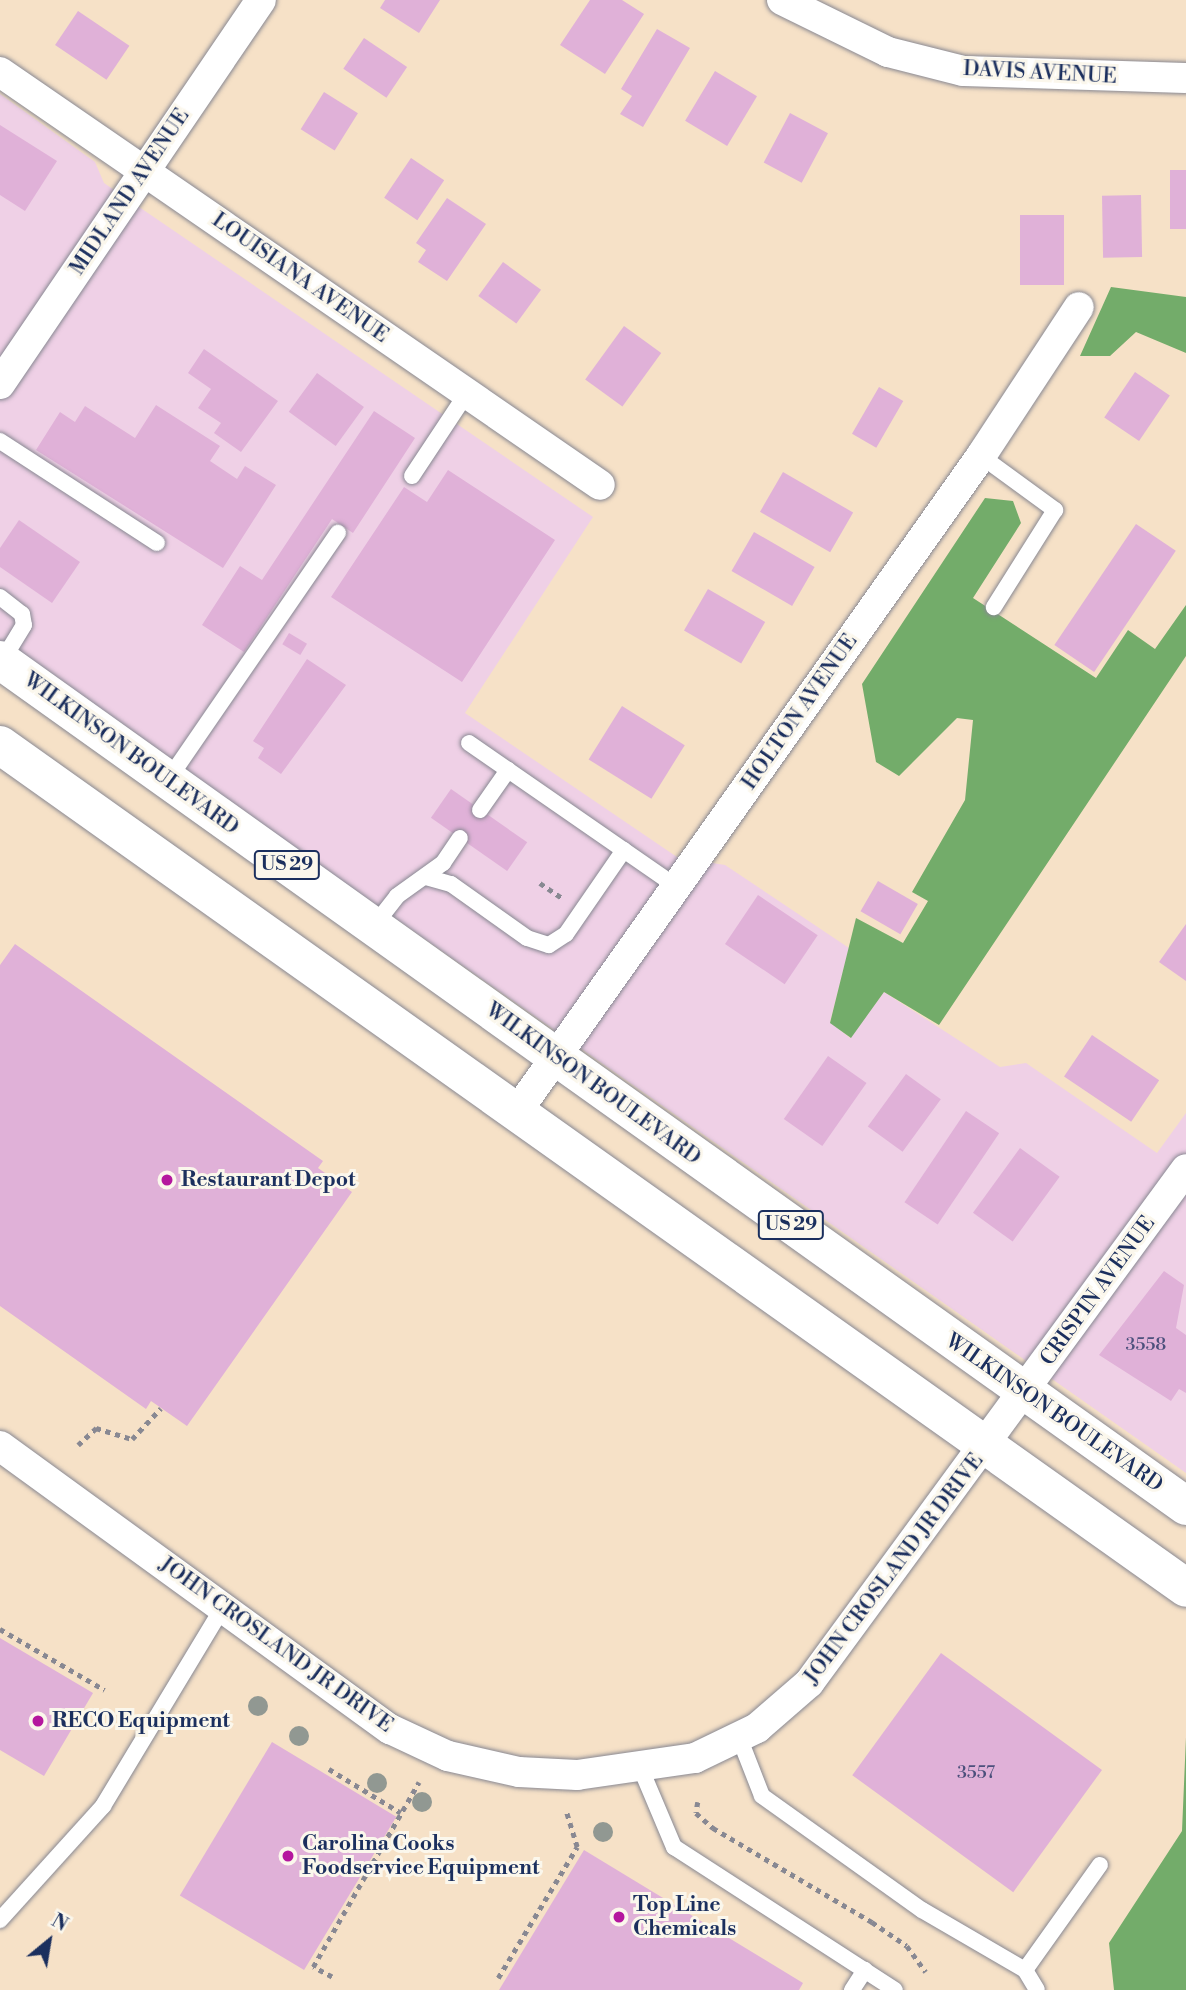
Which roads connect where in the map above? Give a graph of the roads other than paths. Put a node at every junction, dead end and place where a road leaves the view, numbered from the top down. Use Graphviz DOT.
graph roads {
  1 [pos="261,0"];
  2 [pos="782,0"];
  3 [pos="0,72"];
  4 [pos="1186,78"];
  5 [pos="144,171"];
  6 [pos="1079,307"];
  7 [pos="0,384"];
  8 [pos="467,393"];
  9 [pos="0,441"];
  10 [pos="981,456"];
  11 [pos="412,476"];
  12 [pos="600,485"];
  13 [pos="338,533"];
  14 [pos="157,543"];
  15 [pos="0,597"];
  16 [pos="994,607"];
  17 [pos="1,661"];
  18 [pos="469,743"];
  19 [pos="0,745"];
  20 [pos="508,770"];
  21 [pos="168,780"];
  22 [pos="480,810"];
  23 [pos="460,838"];
  24 [pos="624,850"];
  25 [pos="426,877"];
  26 [pos="677,887"];
  27 [pos="373,926"];
  28 [pos="556,1058"];
  29 [pos="516,1113"];
  30 [pos="1186,1169"];
  31 [pos="1025,1393"];
  32 [pos="0,1446"];
  33 [pos="986,1448"];
  34 [pos="1186,1506"];
  35 [pos="1186,1588"];
  36 [pos="223,1607"];
  37 [pos="739,1737"];
  38 [pos="641,1769"];
  39 [pos="1100,1866"];
  40 [pos="0,1920"];
  41 [pos="865,1970"];
  42 [pos="1025,1970"];
  43 [pos="852,1990"];
  44 [pos="895,1990"];
  45 [pos="1037,1990"];
  1 -- 5 [label="street, MIDLAND AVENUE"];
  2 -- 4 [label="street, DAVIS AVENUE"];
  3 -- 5 [label="street, LOUISIANA AVENUE"];
  5 -- 7 [label="street, MIDLAND AVENUE"];
  5 -- 8 [label="street, LOUISIANA AVENUE"];
  6 -- 10 [label="street, HOLTON AVENUE"];
  8 -- 11 [label="lane"];
  8 -- 12 [label="street, LOUISIANA AVENUE"];
  9 -- 14 [label="lane"];
  10 -- 16 [label="lane"];
  10 -- 26 [label="street, HOLTON AVENUE"];
  13 -- 21 [label="lane"];
  15 -- 17 [label="lane"];
  17 -- 21 [label="main road, WILKINSON BOULEVARD / US 29"];
  18 -- 20 [label="lane"];
  19 -- 29 [label="main road"];
  20 -- 22 [label="lane"];
  20 -- 24 [label="lane"];
  21 -- 27 [label="main road, WILKINSON BOULEVARD / US 29"];
  23 -- 25 [label="lane"];
  24 -- 25 [label="lane"];
  24 -- 26 [label="lane"];
  25 -- 27 [label="lane"];
  26 -- 28 [label="street, HOLTON AVENUE"];
  27 -- 28 [label="main road, WILKINSON BOULEVARD / US 29"];
  28 -- 29 [label="street, HOLTON AVENUE"];
  28 -- 31 [label="main road, WILKINSON BOULEVARD / US 29"];
  29 -- 33 [label="main road"];
  30 -- 31 [label="street, CRISPIN AVENUE"];
  31 -- 33 [label="street, CRISPIN AVENUE"];
  31 -- 34 [label="main road, WILKINSON BOULEVARD / US 29"];
  32 -- 36 [label="street, JOHN CROSLAND JR DRIVE"];
  33 -- 35 [label="main road"];
  33 -- 37 [label="street, JOHN CROSLAND JR DRIVE"];
  36 -- 38 [label="street, JOHN CROSLAND JR DRIVE"];
  36 -- 40 [label="lane"];
  37 -- 38 [label="street, JOHN CROSLAND JR DRIVE"];
  37 -- 42 [label="lane"];
  38 -- 41 [label="lane"];
  39 -- 42 [label="lane"];
  41 -- 43 [label="lane"];
  41 -- 44 [label="lane"];
  42 -- 45 [label="lane"];
}
